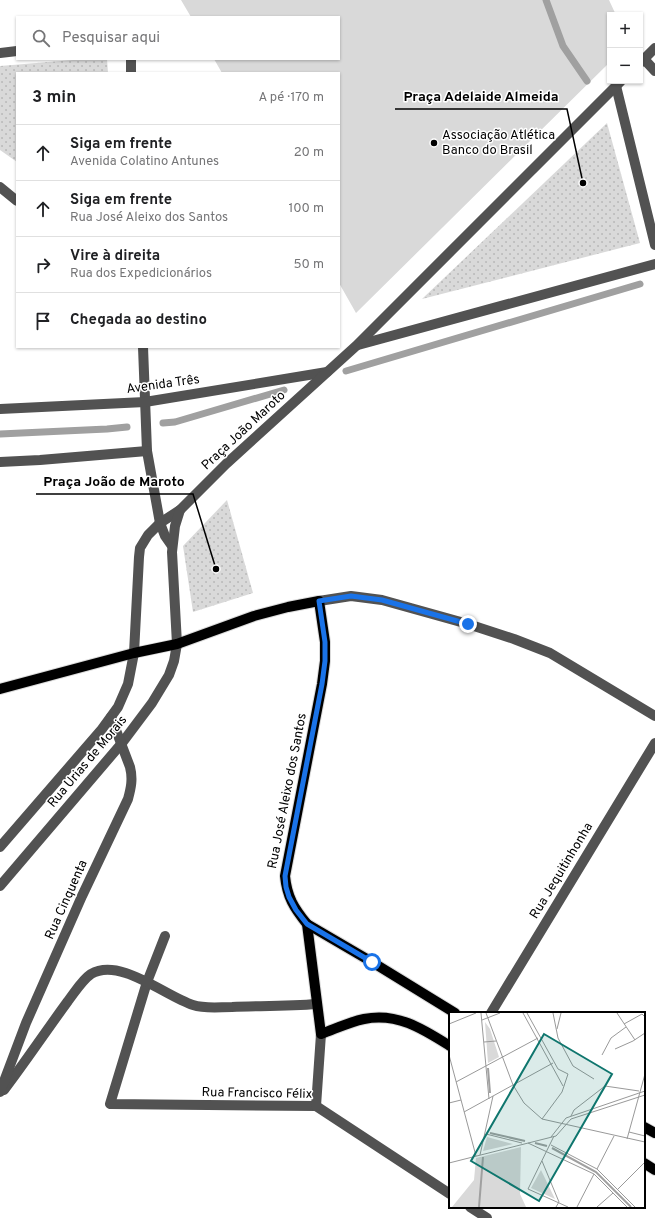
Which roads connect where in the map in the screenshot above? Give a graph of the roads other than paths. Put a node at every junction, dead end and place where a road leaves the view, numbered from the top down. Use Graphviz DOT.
graph roads {
  1 [pos="655,48"];
  2 [pos="16,51"];
  3 [pos="0,53"];
  4 [pos="131,60"];
  5 [pos="643,60"];
  6 [pos="643,62"];
  7 [pos="655,71"];
  8 [pos="131,72"];
  9 [pos="619,84"];
  10 [pos="0,188"];
  11 [pos="16,200"];
  12 [pos="655,245"];
  13 [pos="655,264"];
  14 [pos="356,346"];
  15 [pos="143,348"];
  16 [pos="328,372"];
  17 [pos="145,402"];
  18 [pos="0,409"];
  19 [pos="147,451"];
  20 [pos="0,462"];
  21 [pos="180,510"];
  22 [pos="160,523"];
  23 [pos="172,546"];
  24 [pos="319,601"];
  25 [pos="177,644"];
  26 [pos="134,653"];
  27 [pos="0,689"];
  28 [pos="655,716"];
  29 [pos="111,717"];
  30 [pos="122,743"];
  31 [pos="655,743"];
  32 [pos="0,847"];
  33 [pos="0,886"];
  34 [pos="307,924"];
  35 [pos="165,936"];
  36 [pos="147,982"];
  37 [pos="317,1004"];
  38 [pos="453,1012"];
  39 [pos="492,1012"];
  40 [pos="321,1034"];
  41 [pos="449,1045"];
  42 [pos="0,1093"];
  43 [pos="316,1106"];
  44 [pos="645,1128"];
  45 [pos="655,1133"];
  46 [pos="645,1164"];
  47 [pos="655,1170"];
  48 [pos="449,1193"];
  49 [pos="472,1208"];
  50 [pos="487,1218"];
  1 -- 5 [label="street"];
  2 -- 3 [label="street"];
  4 -- 8 [label="street"];
  6 -- 7 [label="street"];
  9 -- 12 [label="street"];
  9 -- 14 [label="street, Praça João Maroto"];
  10 -- 11 [label="street"];
  13 -- 14 [label="street"];
  14 -- 16 [label="street, Praça João Maroto"];
  15 -- 17 [label="street"];
  16 -- 17 [label="street, Avenida Três"];
  16 -- 21 [label="street, Praça João Maroto"];
  17 -- 18 [label="street, Avenida Três"];
  17 -- 19 [label="street"];
  19 -- 20 [label="street"];
  19 -- 22 [label="street"];
  21 -- 22 [label="street, Praça João Maroto"];
  21 -- 23 [label="street, Praça João Maroto"];
  22 -- 23 [label="street"];
  22 -- 26 [label="street, Praça João Maroto"];
  23 -- 25 [label="street, Praça João Maroto"];
  24 -- 25 [label="main road"];
  24 -- 28 [label="street"];
  24 -- 34 [label="main road, Rua José Aleixo dos Santos"];
  25 -- 26 [label="main road"];
  25 -- 30 [label="street, Rua Urias de Morais"];
  26 -- 27 [label="main road"];
  26 -- 29 [label="street, Rua Urias de Morais"];
  29 -- 30 [label="street, Rua Cinquenta"];
  29 -- 32 [label="street, Rua Urias de Morais"];
  30 -- 33 [label="street, Rua Urias de Morais"];
  30 -- 42 [label="street, Rua Cinquenta"];
  31 -- 39 [label="street, Rua Jequitinhonha"];
  34 -- 37 [label="main road, Rua José Aleixo dos Santos"];
  34 -- 38 [label="main road"];
  35 -- 36 [label="street"];
  36 -- 37 [label="street"];
  36 -- 42 [label="street"];
  36 -- 43 [label="street, Rua Francisco Félix"];
  37 -- 40 [label="main road, Rua José Aleixo dos Santos"];
  40 -- 41 [label="main road"];
  40 -- 43 [label="street, Rua José Aleixo dos Santos"];
  43 -- 48 [label="street, Rua Francisco Félix"];
  44 -- 45 [label="main road"];
  46 -- 47 [label="main road"];
  49 -- 50 [label="street"];
}
